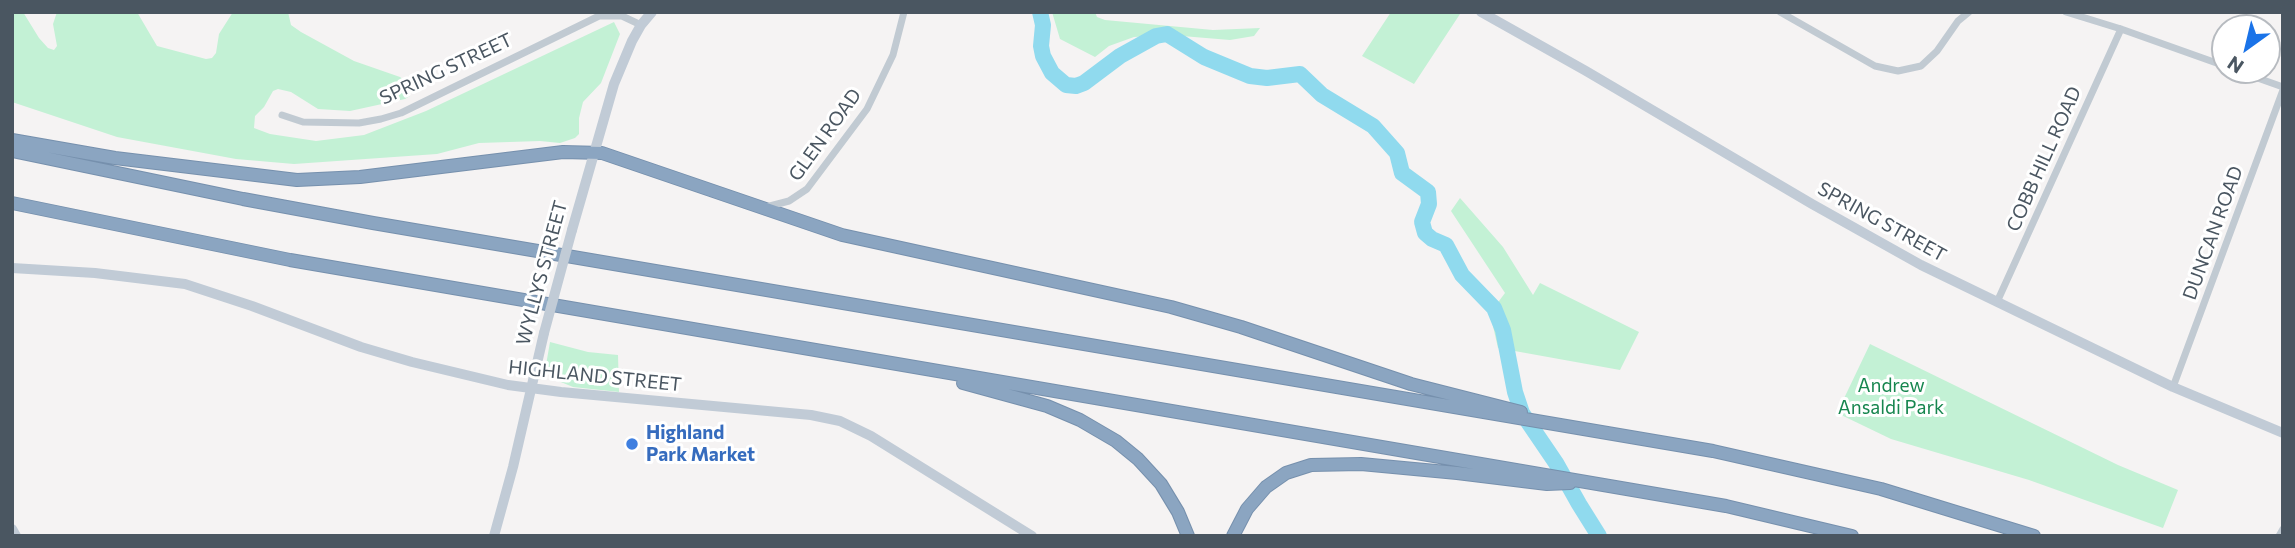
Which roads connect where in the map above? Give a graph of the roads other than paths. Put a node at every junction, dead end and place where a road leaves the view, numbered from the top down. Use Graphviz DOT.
graph roads {
  1 [pos="652,12"];
  2 [pos="904,12"];
  3 [pos="1481,12"];
  4 [pos="1780,12"];
  5 [pos="1969,12"];
  6 [pos="2066,12"];
  7 [pos="641,25"];
  8 [pos="2121,29"];
  9 [pos="2211,61"];
  10 [pos="2283,89"];
  11 [pos="282,115"];
  12 [pos="12,140"];
  13 [pos="12,151"];
  14 [pos="594,152"];
  15 [pos="12,203"];
  16 [pos="758,208"];
  17 [pos="12,268"];
  18 [pos="1997,302"];
  19 [pos="919,368"];
  20 [pos="2173,387"];
  21 [pos="530,389"];
  22 [pos="1547,423"];
  23 [pos="2283,433"];
  24 [pos="1581,480"];
  25 [pos="12,528"];
  26 [pos="2283,529"];
  27 [pos="16,536"];
  28 [pos="494,536"];
  29 [pos="1032,536"];
  30 [pos="1188,536"];
  31 [pos="1233,536"];
  32 [pos="1852,536"];
  33 [pos="2034,536"];
  34 [pos="2279,536"];
  1 -- 7 [label="main road"];
  2 -- 16 [label="street, GLEN ROAD"];
  3 -- 18 [label="main road, SPRING STREET"];
  4 -- 5 [label="street"];
  6 -- 8 [label="street"];
  7 -- 11 [label="street, SPRING STREET"];
  7 -- 14 [label="main road, WYLLYS STREET"];
  8 -- 9 [label="street"];
  8 -- 18 [label="street, COBB HILL ROAD"];
  10 -- 20 [label="street, DUNCAN ROAD"];
  12 -- 14 [label="highway"];
  13 -- 22 [label="highway"];
  14 -- 16 [label="highway"];
  14 -- 21 [label="main road, WYLLYS STREET, bridge"];
  15 -- 19 [label="highway"];
  16 -- 22 [label="highway"];
  17 -- 21 [label="main road, HIGHLAND STREET"];
  18 -- 20 [label="main road, SPRING STREET"];
  19 -- 24 [label="highway"];
  19 -- 30 [label="highway"];
  20 -- 23 [label="main road, SPRING STREET"];
  21 -- 28 [label="main road, WYLLYS STREET"];
  21 -- 29 [label="main road, HIGHLAND STREET"];
  22 -- 33 [label="highway"];
  24 -- 31 [label="highway"];
  24 -- 32 [label="highway"];
  25 -- 27 [label="main road"];
  26 -- 34 [label="street"];
}
